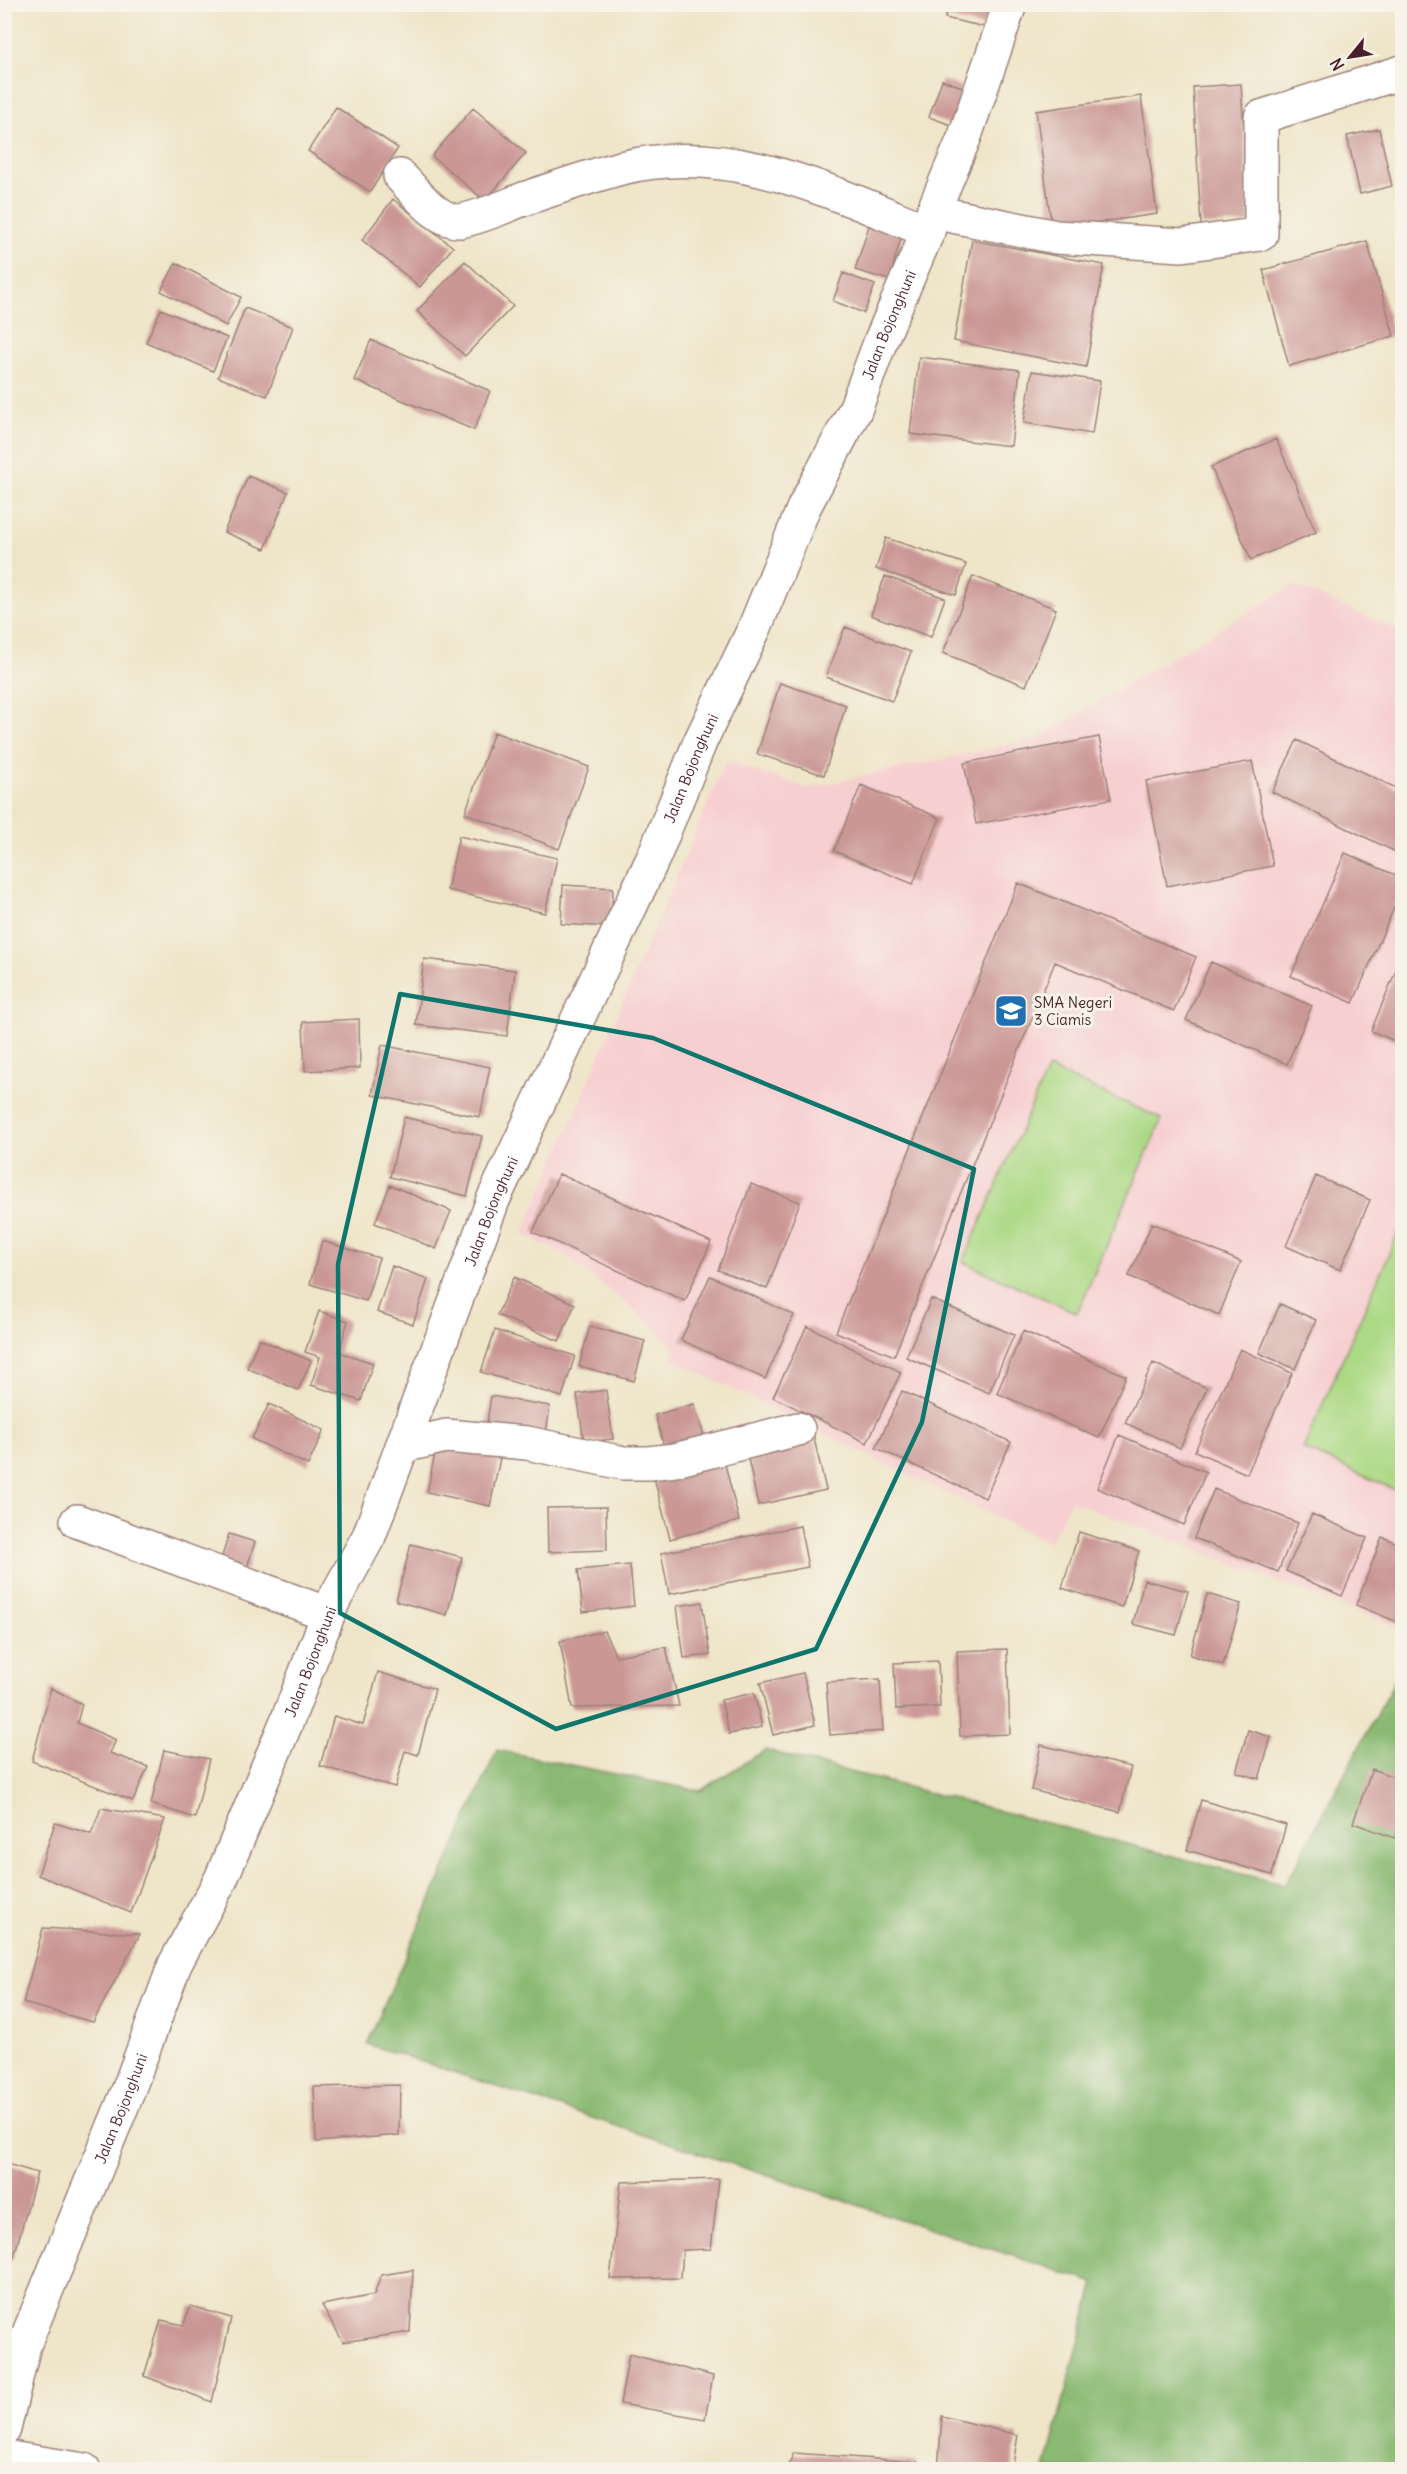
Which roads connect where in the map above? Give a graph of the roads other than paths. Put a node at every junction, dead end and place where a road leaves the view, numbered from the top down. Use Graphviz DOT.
graph roads {
  1 [pos="1010,4"];
  2 [pos="1402,72"];
  3 [pos="400,176"];
  4 [pos="931,222"];
  5 [pos="798,1429"];
  6 [pos="403,1446"];
  7 [pos="77,1521"];
  8 [pos="328,1614"];
  9 [pos="4,2429"];
  10 [pos="4,2457"];
  11 [pos="84,2469"];
  1 -- 4 [label="street, Jalan Bojonghuni"];
  2 -- 4 [label="street"];
  3 -- 4 [label="street"];
  4 -- 6 [label="street, Jalan Bojonghuni"];
  5 -- 6 [label="street"];
  6 -- 8 [label="street, Jalan Bojonghuni"];
  7 -- 8 [label="street"];
  8 -- 9 [label="street, Jalan Bojonghuni"];
  10 -- 11 [label="street"];
}
